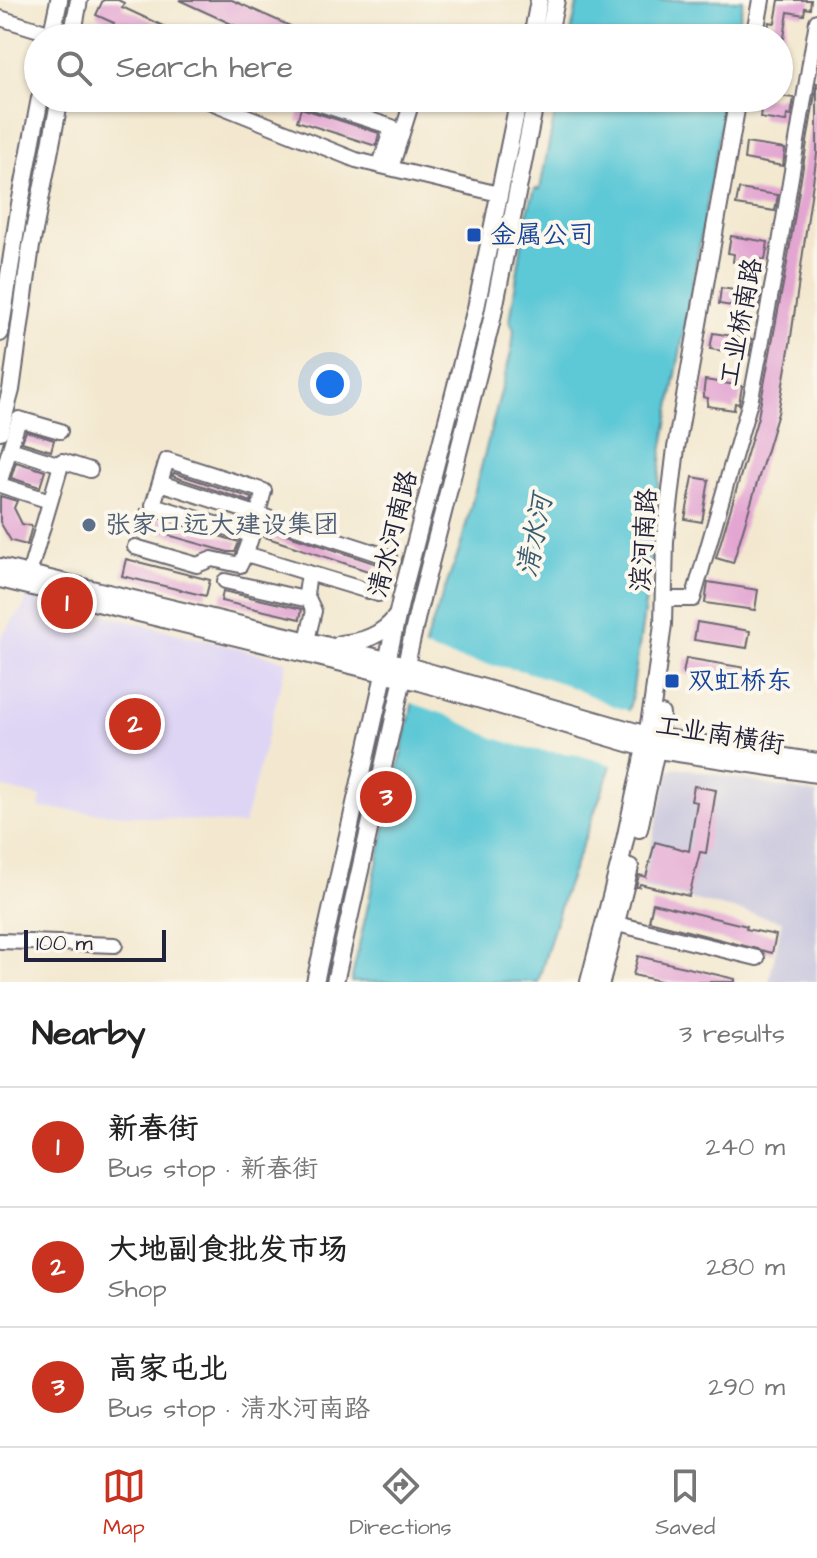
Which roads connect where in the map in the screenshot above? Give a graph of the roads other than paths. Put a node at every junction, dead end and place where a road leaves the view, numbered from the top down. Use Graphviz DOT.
graph roads {
  1 [pos="59,0"];
  2 [pos="79,0"];
  3 [pos="539,0"];
  4 [pos="556,0"];
  5 [pos="754,0"];
  6 [pos="761,0"];
  7 [pos="0,18"];
  8 [pos="817,21"];
  9 [pos="54,24"];
  10 [pos="75,24"];
  11 [pos="535,24"];
  12 [pos="551,24"];
  13 [pos="752,24"];
  14 [pos="755,24"];
  15 [pos="24,26"];
  16 [pos="37,112"];
  17 [pos="57,112"];
  18 [pos="236,112"];
  19 [pos="345,112"];
  20 [pos="409,112"];
  21 [pos="516,112"];
  22 [pos="533,112"];
  23 [pos="739,112"];
  24 [pos="386,167"];
  25 [pos="499,194"];
  26 [pos="2,312"];
  27 [pos="0,333"];
  28 [pos="0,431"];
  29 [pos="60,431"];
  30 [pos="10,449"];
  31 [pos="61,465"];
  32 [pos="90,470"];
  33 [pos="0,483"];
  34 [pos="160,483"];
  35 [pos="50,501"];
  36 [pos="258,514"];
  37 [pos="251,535"];
  38 [pos="135,547"];
  39 [pos="246,554"];
  40 [pos="0,567"];
  41 [pos="309,573"];
  42 [pos="29,574"];
  43 [pos="0,579"];
  44 [pos="225,581"];
  45 [pos="668,599"];
  46 [pos="309,600"];
  47 [pos="397,616"];
  48 [pos="307,640"];
  49 [pos="325,645"];
  50 [pos="410,645"];
  51 [pos="386,667"];
  52 [pos="359,668"];
  53 [pos="405,672"];
  54 [pos="422,676"];
  55 [pos="399,696"];
  56 [pos="378,703"];
  57 [pos="651,742"];
  58 [pos="817,762"];
  59 [pos="817,774"];
  60 [pos="611,922"];
  61 [pos="0,941"];
  62 [pos="115,945"];
  63 [pos="757,958"];
  64 [pos="315,982"];
  65 [pos="335,982"];
  66 [pos="589,982"];
  67 [pos="601,982"];
  1 -- 9 [label="main road"];
  2 -- 10 [label="main road"];
  3 -- 11 [label="main road"];
  4 -- 12 [label="main road"];
  5 -- 13 [label="main road"];
  6 -- 14 [label="main road"];
  7 -- 15 [label="street"];
  8 -- 45 [label="street, 工业桥南路"];
  16 -- 26 [label="main road"];
  17 -- 28 [label="main road"];
  18 -- 24 [label="street"];
  19 -- 24 [label="street"];
  20 -- 24 [label="street"];
  21 -- 25 [label="main road, 清水河南路"];
  22 -- 50 [label="main road, 清水河南路"];
  23 -- 45 [label="main road, 滨河南路"];
  24 -- 25 [label="street"];
  25 -- 47 [label="main road, 清水河南路"];
  26 -- 27 [label="main road"];
  29 -- 30 [label="street"];
  30 -- 31 [label="street"];
  30 -- 33 [label="street"];
  31 -- 32 [label="street"];
  31 -- 35 [label="street"];
  33 -- 35 [label="street"];
  34 -- 36 [label="street"];
  34 -- 36 [label="street"];
  34 -- 37 [label="street"];
  35 -- 42 [label="street"];
  36 -- 37 [label="street"];
  36 -- 41 [label="street"];
  37 -- 39 [label="street"];
  38 -- 39 [label="street"];
  39 -- 41 [label="street"];
  40 -- 42 [label="main road"];
  41 -- 46 [label="street"];
  42 -- 48 [label="main road"];
  43 -- 52 [label="main road"];
  44 -- 46 [label="street"];
  45 -- 57 [label="main road, 滨河南路"];
  46 -- 48 [label="street"];
  47 -- 49 [label="main road"];
  47 -- 51 [label="main road, 清水河南路"];
  48 -- 49 [label="main road"];
  49 -- 51 [label="main road"];
  50 -- 53 [label="main road, 清水河南路"];
  50 -- 54 [label="main road"];
  51 -- 52 [label="main road"];
  51 -- 53 [label="main road, 工业南横街"];
  51 -- 56 [label="main road, 清水河南路"];
  52 -- 56 [label="main road"];
  53 -- 54 [label="main road, 工业南横街"];
  53 -- 55 [label="main road, 清水河南路"];
  54 -- 55 [label="main road"];
  54 -- 57 [label="main road, 工业南横街"];
  55 -- 65 [label="main road, 清水河南路"];
  56 -- 64 [label="main road, 清水河南路"];
  57 -- 58 [label="main road, 工业南横街"];
  57 -- 59 [label="main road, 工业南横街"];
  57 -- 60 [label="main road, 滨河南路"];
  60 -- 63 [label="street"];
  60 -- 66 [label="main road, 滨河南路"];
  60 -- 67 [label="main road, 滨河南路"];
  61 -- 62 [label="street"];
}
